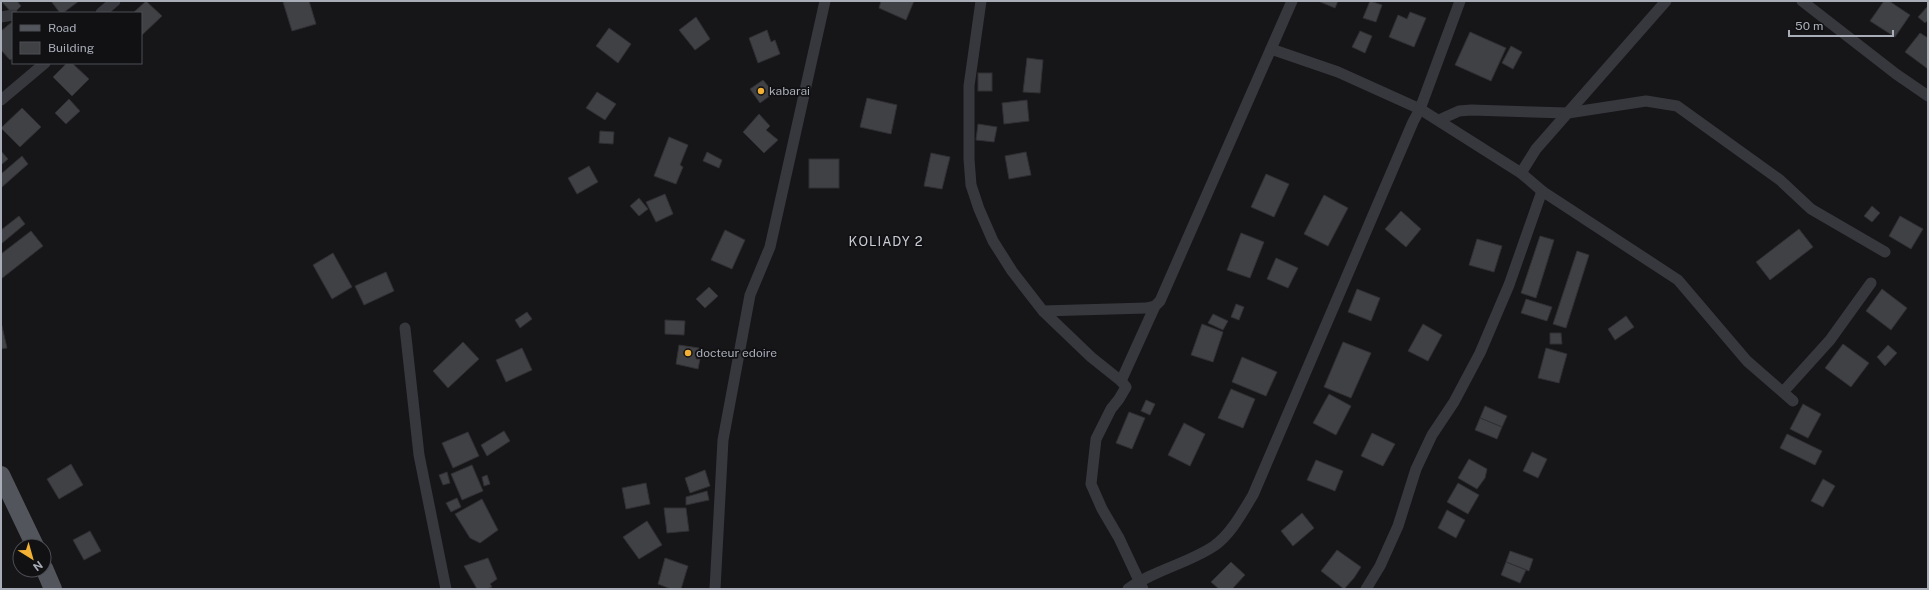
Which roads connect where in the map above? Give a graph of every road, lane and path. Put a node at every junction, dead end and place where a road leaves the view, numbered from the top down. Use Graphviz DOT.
graph roads {
  1 [pos="115,1"];
  2 [pos="825,1"];
  3 [pos="981,1"];
  4 [pos="1292,1"];
  5 [pos="1460,1"];
  6 [pos="1666,1"];
  7 [pos="1802,1"];
  8 [pos="103,12"];
  9 [pos="12,15"];
  10 [pos="1,17"];
  11 [pos="1271,49"];
  12 [pos="44,64"];
  13 [pos="1928,96"];
  14 [pos="1,100"];
  15 [pos="1420,109"];
  16 [pos="1568,113"];
  17 [pos="1439,120"];
  18 [pos="1521,173"];
  19 [pos="1542,191"];
  20 [pos="1885,252"];
  21 [pos="1871,283"];
  22 [pos="1155,306"];
  23 [pos="1043,311"];
  24 [pos="405,328"];
  25 [pos="1121,380"];
  26 [pos="1783,392"];
  27 [pos="1793,401"];
  28 [pos="1,475"];
  29 [pos="30,538"];
  30 [pos="48,578"];
  31 [pos="1141,585"];
  32 [pos="53,589"];
  33 [pos="446,589"];
  34 [pos="715,589"];
  35 [pos="1128,589"];
  36 [pos="1366,589"];
  1 -- 8 [label="street"];
  2 -- 34 [label="street"];
  3 -- 23 [label="street"];
  4 -- 11 [label="street"];
  5 -- 15 [label="street"];
  6 -- 16 [label="street"];
  7 -- 13 [label="street"];
  9 -- 10 [label="street"];
  11 -- 15 [label="street"];
  11 -- 22 [label="street"];
  12 -- 14 [label="street"];
  15 -- 17 [label="street"];
  15 -- 31 [label="street"];
  16 -- 17 [label="street"];
  16 -- 18 [label="street"];
  16 -- 20 [label="street"];
  17 -- 18 [label="street"];
  18 -- 19 [label="street"];
  19 -- 26 [label="street"];
  19 -- 36 [label="street"];
  21 -- 26 [label="street"];
  22 -- 23 [label="street"];
  22 -- 25 [label="street"];
  23 -- 25 [label="street"];
  24 -- 33 [label="street"];
  25 -- 31 [label="street"];
  26 -- 27 [label="street"];
  28 -- 29 [label="main road"];
  30 -- 32 [label="main road"];
  31 -- 35 [label="street"];
}
